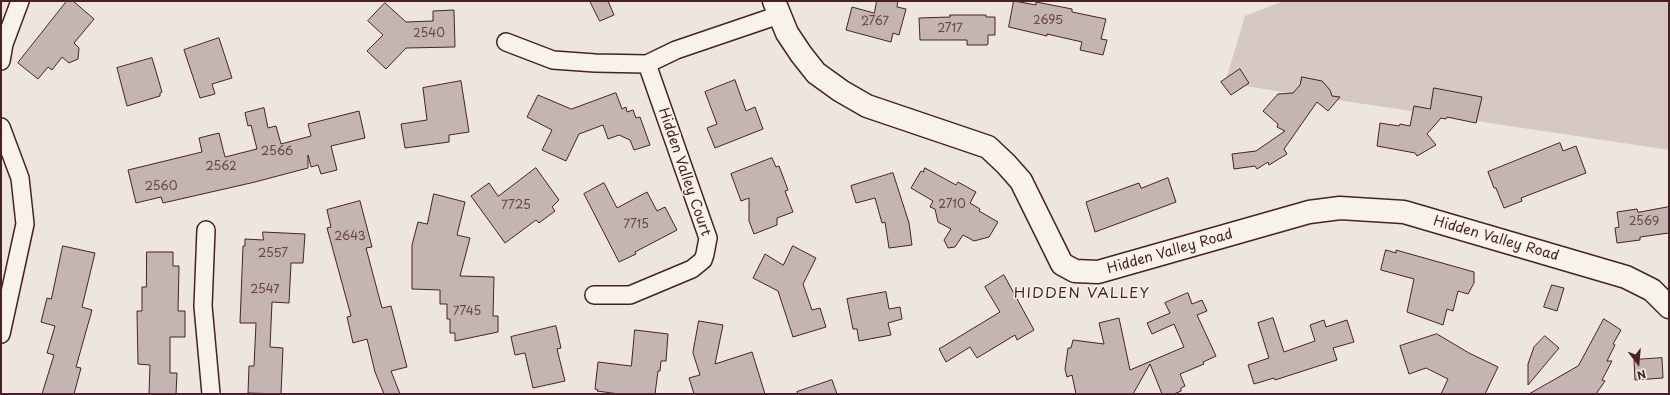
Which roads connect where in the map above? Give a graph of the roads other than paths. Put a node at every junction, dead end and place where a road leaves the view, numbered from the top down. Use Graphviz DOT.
graph roads {
  1 [pos="20,1"];
  2 [pos="776,8"];
  3 [pos="506,42"];
  4 [pos="1,61"];
  5 [pos="647,64"];
  6 [pos="1,127"];
  7 [pos="206,230"];
  8 [pos="594,296"];
  9 [pos="1669,307"];
  10 [pos="1,334"];
  11 [pos="211,394"];
  1 -- 4 [label="street"];
  2 -- 5 [label="street"];
  2 -- 9 [label="street, Hidden Valley Road"];
  3 -- 5 [label="street"];
  5 -- 8 [label="street, Hidden Valley Court"];
  6 -- 10 [label="street"];
  7 -- 11 [label="street"];
}
